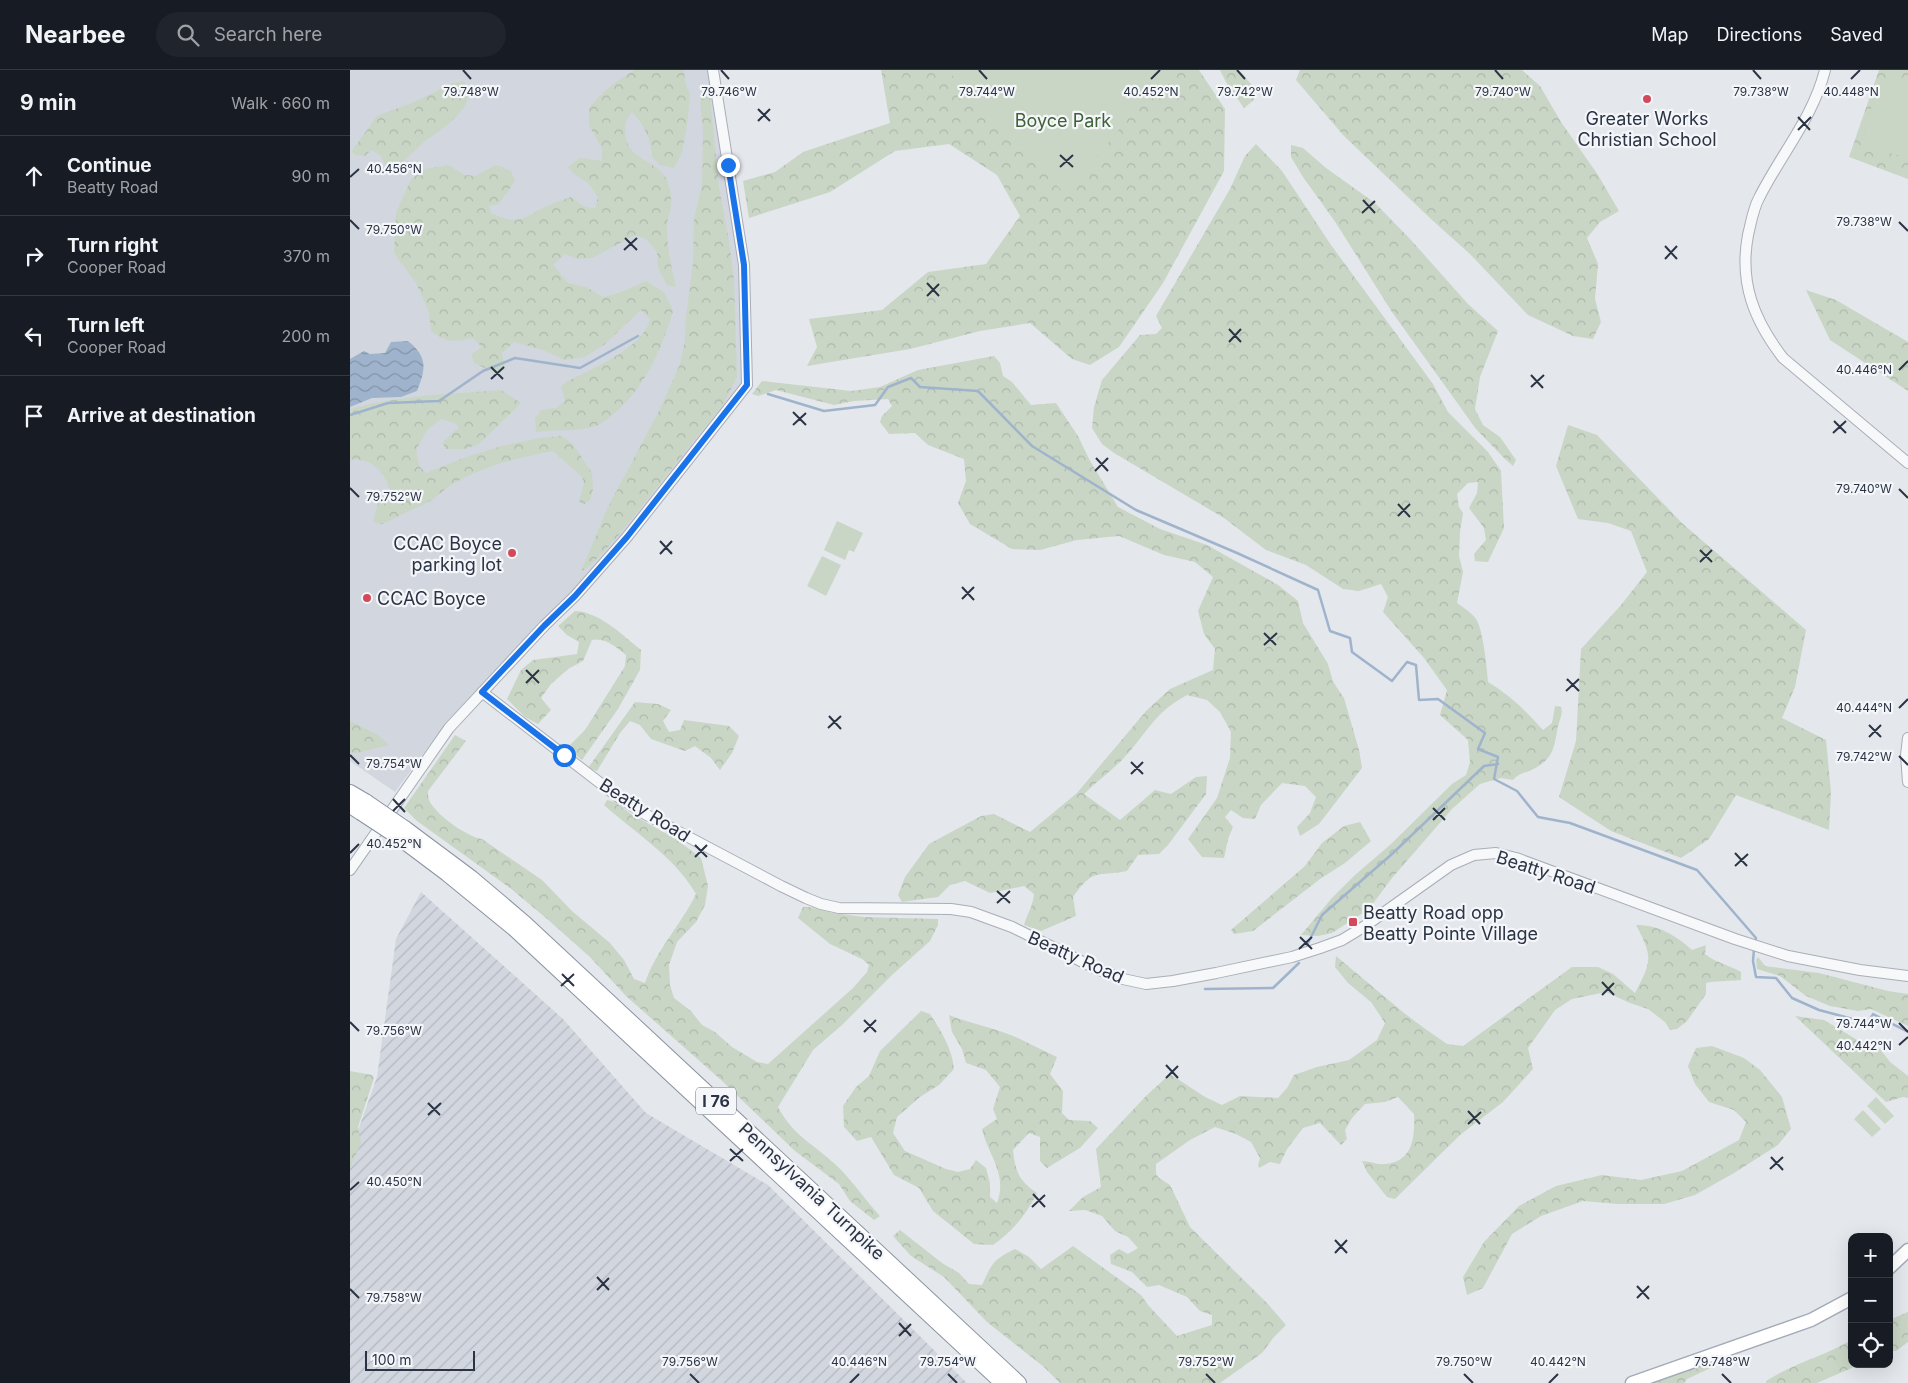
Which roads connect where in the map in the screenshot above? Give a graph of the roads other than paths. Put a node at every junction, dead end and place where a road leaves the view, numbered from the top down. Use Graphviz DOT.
graph roads {
  1 [pos="713,70"];
  2 [pos="1825,70"];
  3 [pos="1908,463"];
  4 [pos="482,692"];
  5 [pos="1908,738"];
  6 [pos="1908,782"];
  7 [pos="350,792"];
  8 [pos="360,807"];
  9 [pos="402,833"];
  10 [pos="350,870"];
  11 [pos="1908,976"];
  12 [pos="1908,1250"];
  13 [pos="1893,1264"];
  14 [pos="1848,1300"];
  15 [pos="1002,1383"];
  16 [pos="1019,1383"];
  17 [pos="1632,1383"];
  1 -- 4 [label="street"];
  2 -- 3 [label="street"];
  4 -- 10 [label="street"];
  4 -- 11 [label="street, Beatty Road"];
  5 -- 6 [label="street"];
  7 -- 8 [label="highway, Pennsylvania Turnpike / I 76"];
  8 -- 9 [label="highway, Pennsylvania Turnpike / I 76, bridge"];
  9 -- 15 [label="highway, Pennsylvania Turnpike / I 76"];
  9 -- 16 [label="highway, Pennsylvania Turnpike / I 76"];
  12 -- 13 [label="main road"];
  14 -- 17 [label="main road"];
}
